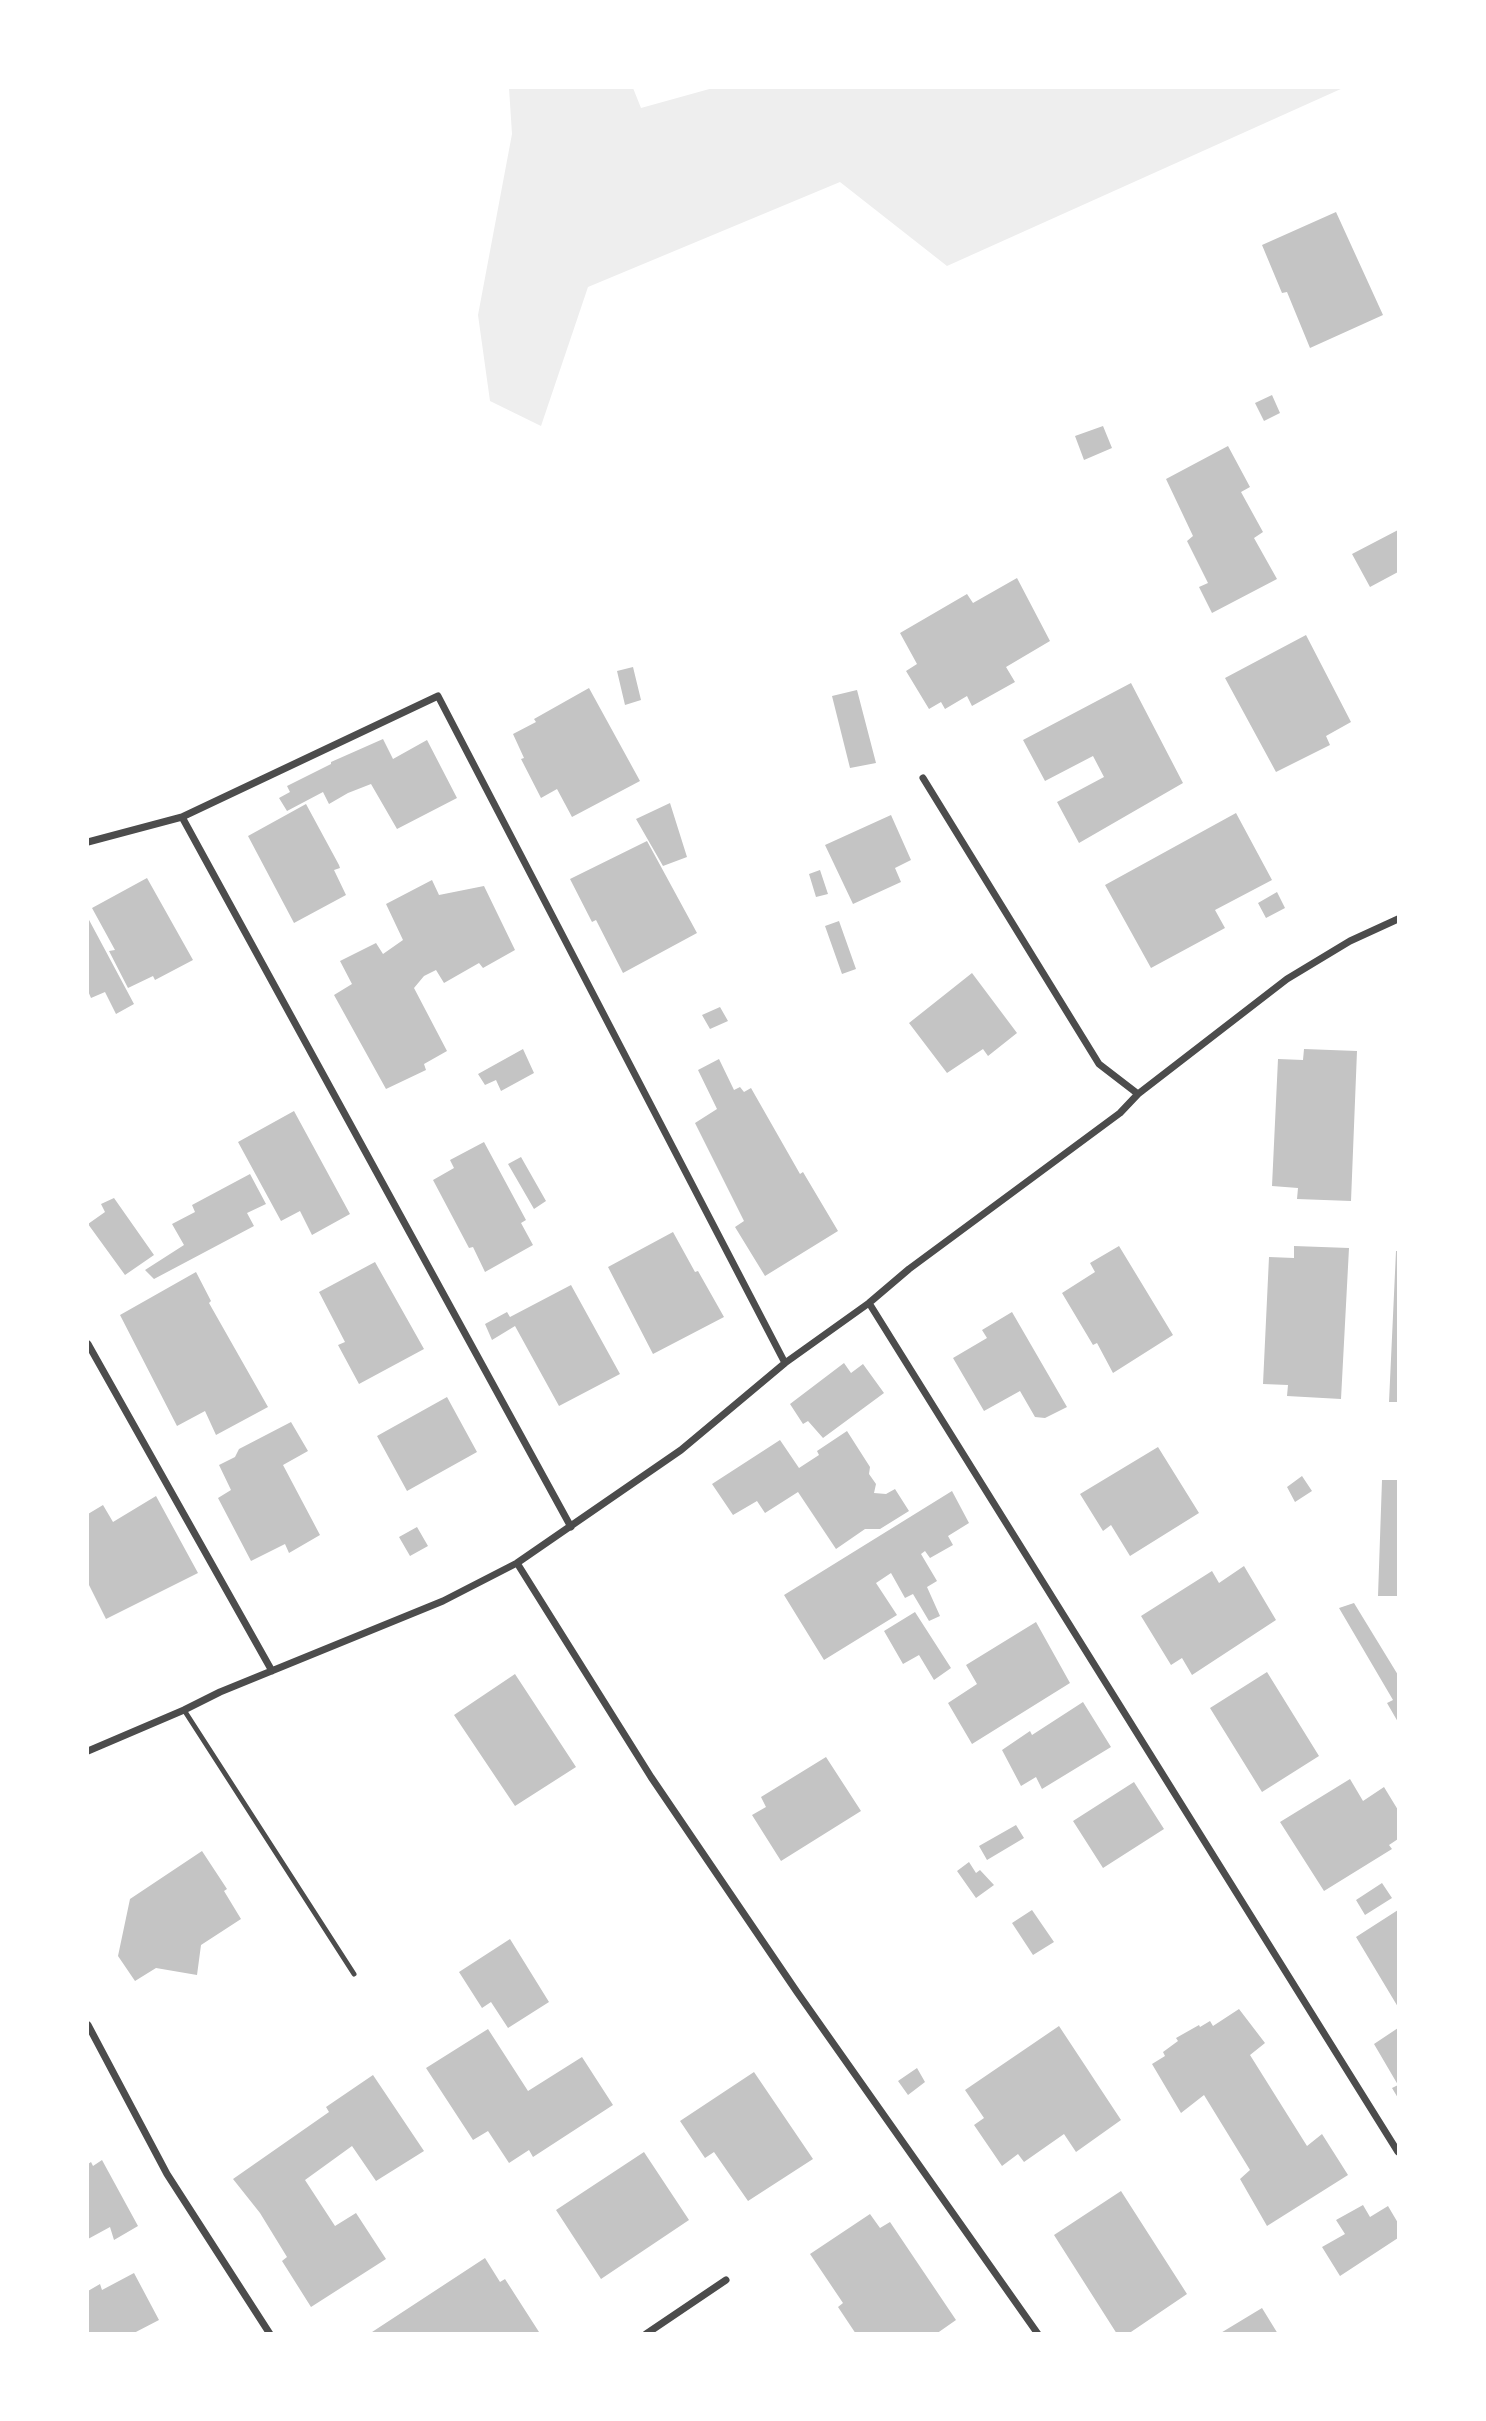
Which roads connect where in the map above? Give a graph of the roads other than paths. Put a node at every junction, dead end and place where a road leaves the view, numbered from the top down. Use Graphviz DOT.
graph roads {
  1 [pos="923,778"];
  2 [pos="182,817"];
  3 [pos="88,842"];
  4 [pos="1398,919"];
  5 [pos="1138,1094"];
  6 [pos="869,1303"];
  7 [pos="88,1344"];
  8 [pos="785,1363"];
  9 [pos="571,1527"];
  10 [pos="517,1563"];
  11 [pos="272,1671"];
  12 [pos="184,1710"];
  13 [pos="88,1751"];
  14 [pos="354,1974"];
  15 [pos="88,2025"];
  16 [pos="1398,2152"];
  17 [pos="726,2280"];
  18 [pos="270,2333"];
  19 [pos="646,2333"];
  20 [pos="1038,2333"];
  1 -- 5 [label="street"];
  2 -- 3 [label="street"];
  2 -- 8 [label="street"];
  2 -- 9 [label="street"];
  4 -- 5 [label="street"];
  5 -- 6 [label="street"];
  6 -- 8 [label="street"];
  6 -- 16 [label="street"];
  7 -- 11 [label="street"];
  8 -- 9 [label="street"];
  9 -- 10 [label="street"];
  10 -- 11 [label="street"];
  10 -- 20 [label="street"];
  11 -- 12 [label="street"];
  12 -- 13 [label="street"];
  12 -- 14 [label="lane"];
  15 -- 18 [label="street"];
  17 -- 19 [label="street"];
}
